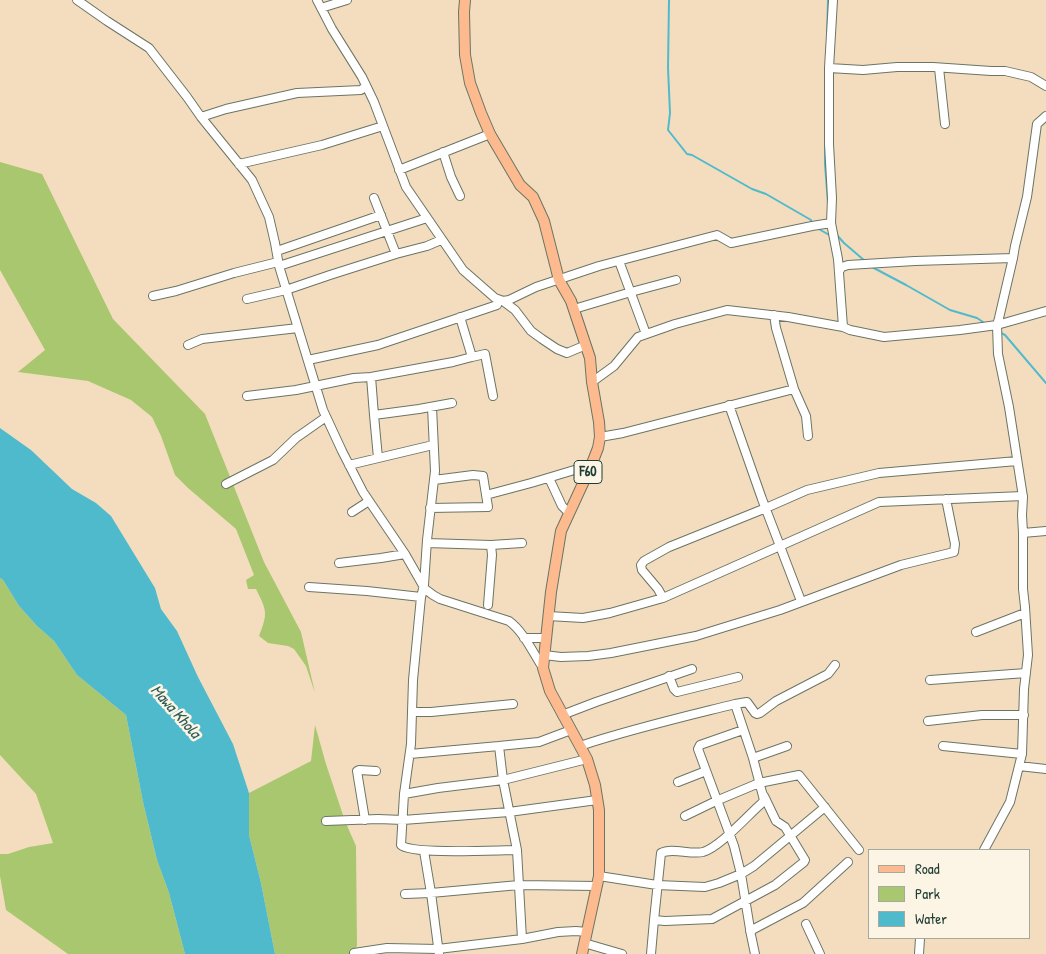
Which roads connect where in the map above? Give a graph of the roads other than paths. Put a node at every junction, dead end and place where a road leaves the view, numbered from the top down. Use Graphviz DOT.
graph roads {
  1 [pos="77,0"];
  2 [pos="317,0"];
  3 [pos="347,0"];
  4 [pos="465,0"];
  5 [pos="833,0"];
  6 [pos="321,8"];
  7 [pos="829,68"];
  8 [pos="939,68"];
  9 [pos="366,86"];
  10 [pos="1046,86"];
  11 [pos="1046,116"];
  12 [pos="201,117"];
  13 [pos="945,124"];
  14 [pos="383,126"];
  15 [pos="490,134"];
  16 [pos="443,152"];
  17 [pos="239,164"];
  18 [pos="399,170"];
  19 [pos="460,196"];
  20 [pos="374,198"];
  21 [pos="381,215"];
  22 [pos="427,218"];
  23 [pos="831,223"];
  24 [pos="387,230"];
  25 [pos="442,240"];
  26 [pos="277,251"];
  27 [pos="396,254"];
  28 [pos="1013,258"];
  29 [pos="838,260"];
  30 [pos="619,261"];
  31 [pos="279,264"];
  32 [pos="846,265"];
  33 [pos="839,271"];
  34 [pos="559,280"];
  35 [pos="676,280"];
  36 [pos="286,290"];
  37 [pos="631,292"];
  38 [pos="152,296"];
  39 [pos="247,299"];
  40 [pos="501,301"];
  41 [pos="574,309"];
  42 [pos="1046,311"];
  43 [pos="774,316"];
  44 [pos="460,317"];
  45 [pos="997,324"];
  46 [pos="843,327"];
  47 [pos="298,328"];
  48 [pos="646,334"];
  49 [pos="188,345"];
  50 [pos="586,345"];
  51 [pos="472,357"];
  52 [pos="308,360"];
  53 [pos="371,378"];
  54 [pos="592,382"];
  55 [pos="316,386"];
  56 [pos="794,389"];
  57 [pos="247,396"];
  58 [pos="493,396"];
  59 [pos="452,403"];
  60 [pos="729,405"];
  61 [pos="432,407"];
  62 [pos="374,415"];
  63 [pos="326,417"];
  64 [pos="808,436"];
  65 [pos="600,437"];
  66 [pos="433,445"];
  67 [pos="378,458"];
  68 [pos="1018,461"];
  69 [pos="349,464"];
  70 [pos="591,466"];
  71 [pos="549,478"];
  72 [pos="434,480"];
  73 [pos="226,484"];
  74 [pos="486,495"];
  75 [pos="1023,496"];
  76 [pos="946,499"];
  77 [pos="369,502"];
  78 [pos="430,508"];
  79 [pos="766,508"];
  80 [pos="352,512"];
  81 [pos="569,513"];
  82 [pos="1046,531"];
  83 [pos="1023,533"];
  84 [pos="427,543"];
  85 [pos="522,543"];
  86 [pos="491,545"];
  87 [pos="780,545"];
  88 [pos="406,554"];
  89 [pos="340,563"];
  90 [pos="424,586"];
  91 [pos="309,587"];
  92 [pos="421,597"];
  93 [pos="663,598"];
  94 [pos="801,601"];
  95 [pos="488,605"];
  96 [pos="1024,613"];
  97 [pos="548,616"];
  98 [pos="976,632"];
  99 [pos="524,638"];
  100 [pos="546,638"];
  101 [pos="544,655"];
  102 [pos="835,665"];
  103 [pos="543,668"];
  104 [pos="692,669"];
  105 [pos="1026,673"];
  106 [pos="669,676"];
  107 [pos="738,677"];
  108 [pos="930,680"];
  109 [pos="513,704"];
  110 [pos="735,704"];
  111 [pos="412,712"];
  112 [pos="562,715"];
  113 [pos="1024,715"];
  114 [pos="928,721"];
  115 [pos="571,730"];
  116 [pos="743,730"];
  117 [pos="498,746"];
  118 [pos="580,746"];
  119 [pos="787,746"];
  120 [pos="943,746"];
  121 [pos="410,754"];
  122 [pos="1022,754"];
  123 [pos="752,758"];
  124 [pos="587,759"];
  125 [pos="1020,766"];
  126 [pos="1046,769"];
  127 [pos="376,771"];
  128 [pos="706,771"];
  129 [pos="503,780"];
  130 [pos="678,782"];
  131 [pos="761,787"];
  132 [pos="404,794"];
  133 [pos="597,800"];
  134 [pos="716,801"];
  135 [pos="825,807"];
  136 [pos="509,812"];
  137 [pos="685,816"];
  138 [pos="365,820"];
  139 [pos="403,820"];
  140 [pos="326,821"];
  141 [pos="730,833"];
  142 [pos="791,835"];
  143 [pos="985,849"];
  144 [pos="517,850"];
  145 [pos="859,850"];
  146 [pos="424,851"];
  147 [pos="848,862"];
  148 [pos="741,874"];
  149 [pos="598,876"];
  150 [pos="519,885"];
  151 [pos="657,885"];
  152 [pos="597,886"];
  153 [pos="431,893"];
  154 [pos="405,894"];
  155 [pos="745,901"];
  156 [pos="654,920"];
  157 [pos="806,924"];
  158 [pos="750,931"];
  159 [pos="585,938"];
  160 [pos="522,939"];
  161 [pos="920,939"];
  162 [pos="439,952"];
  163 [pos="354,953"];
  164 [pos="582,954"];
  165 [pos="622,954"];
  166 [pos="651,954"];
  167 [pos="755,954"];
  168 [pos="820,954"];
  169 [pos="919,954"];
  1 -- 12 [label="street"];
  2 -- 6 [label="street"];
  3 -- 6 [label="street"];
  4 -- 15 [label="main road, F60"];
  5 -- 7 [label="street"];
  6 -- 9 [label="street"];
  7 -- 8 [label="street"];
  7 -- 23 [label="street"];
  8 -- 10 [label="street"];
  8 -- 13 [label="street"];
  9 -- 12 [label="street"];
  9 -- 14 [label="street"];
  11 -- 28 [label="street"];
  12 -- 17 [label="street"];
  14 -- 17 [label="street"];
  14 -- 18 [label="street"];
  15 -- 16 [label="street"];
  15 -- 34 [label="main road, F60"];
  16 -- 18 [label="street"];
  16 -- 19 [label="street"];
  17 -- 26 [label="street"];
  18 -- 22 [label="street"];
  20 -- 21 [label="street"];
  21 -- 24 [label="street"];
  21 -- 26 [label="street"];
  22 -- 24 [label="street"];
  22 -- 25 [label="street"];
  23 -- 29 [label="street"];
  23 -- 30 [label="street"];
  24 -- 27 [label="street"];
  24 -- 31 [label="street"];
  25 -- 27 [label="street"];
  25 -- 40 [label="street"];
  26 -- 31 [label="street"];
  27 -- 36 [label="street"];
  28 -- 32 [label="street"];
  28 -- 45 [label="street"];
  29 -- 32 [label="street"];
  29 -- 33 [label="street"];
  30 -- 34 [label="street"];
  30 -- 37 [label="street"];
  31 -- 36 [label="street"];
  31 -- 38 [label="street"];
  32 -- 33 [label="street"];
  33 -- 46 [label="street"];
  34 -- 40 [label="street"];
  34 -- 41 [label="main road, F60"];
  35 -- 37 [label="street"];
  36 -- 39 [label="street"];
  36 -- 47 [label="street"];
  37 -- 41 [label="street"];
  37 -- 48 [label="street"];
  40 -- 44 [label="street"];
  40 -- 50 [label="street"];
  41 -- 50 [label="main road, F60"];
  42 -- 45 [label="street"];
  43 -- 46 [label="street"];
  43 -- 48 [label="street"];
  43 -- 56 [label="street"];
  44 -- 51 [label="street"];
  44 -- 52 [label="street"];
  45 -- 46 [label="street"];
  45 -- 68 [label="street"];
  47 -- 49 [label="street"];
  47 -- 52 [label="street"];
  48 -- 54 [label="street"];
  50 -- 54 [label="main road, F60"];
  51 -- 53 [label="street"];
  51 -- 58 [label="street"];
  52 -- 55 [label="street"];
  53 -- 55 [label="street"];
  53 -- 62 [label="street"];
  54 -- 65 [label="main road, F60"];
  55 -- 57 [label="street"];
  55 -- 63 [label="street"];
  56 -- 60 [label="street"];
  56 -- 64 [label="street"];
  59 -- 61 [label="street"];
  60 -- 65 [label="street"];
  60 -- 79 [label="street"];
  61 -- 62 [label="street"];
  61 -- 66 [label="street"];
  62 -- 67 [label="street"];
  63 -- 69 [label="street"];
  63 -- 73 [label="street"];
  65 -- 70 [label="main road, F60"];
  66 -- 67 [label="street"];
  66 -- 72 [label="street"];
  67 -- 69 [label="street"];
  68 -- 75 [label="street"];
  68 -- 79 [label="street"];
  69 -- 77 [label="street"];
  70 -- 71 [label="street"];
  70 -- 81 [label="main road, F60"];
  71 -- 74 [label="street"];
  71 -- 81 [label="street"];
  72 -- 74 [label="street"];
  72 -- 78 [label="street"];
  74 -- 78 [label="street"];
  75 -- 76 [label="street"];
  75 -- 83 [label="street"];
  76 -- 87 [label="street"];
  76 -- 94 [label="street"];
  77 -- 80 [label="street"];
  77 -- 88 [label="street"];
  78 -- 84 [label="street"];
  79 -- 87 [label="street"];
  79 -- 93 [label="street"];
  81 -- 97 [label="main road, F60"];
  82 -- 83 [label="street"];
  83 -- 96 [label="street"];
  84 -- 86 [label="street"];
  84 -- 90 [label="street"];
  85 -- 86 [label="street"];
  86 -- 95 [label="street"];
  87 -- 93 [label="street"];
  87 -- 94 [label="street"];
  88 -- 89 [label="street"];
  88 -- 90 [label="street"];
  90 -- 92 [label="street"];
  90 -- 99 [label="street"];
  91 -- 92 [label="street"];
  92 -- 111 [label="street"];
  93 -- 97 [label="street"];
  94 -- 101 [label="street"];
  96 -- 98 [label="street"];
  96 -- 105 [label="street"];
  97 -- 100 [label="main road, F60"];
  99 -- 100 [label="street"];
  99 -- 103 [label="street"];
  100 -- 101 [label="main road, F60"];
  101 -- 103 [label="main road, F60"];
  102 -- 110 [label="street"];
  103 -- 112 [label="main road, F60"];
  104 -- 106 [label="street"];
  105 -- 108 [label="street"];
  105 -- 113 [label="street"];
  106 -- 107 [label="street"];
  106 -- 112 [label="street"];
  109 -- 111 [label="street"];
  110 -- 116 [label="street"];
  110 -- 118 [label="street"];
  111 -- 121 [label="street"];
  112 -- 115 [label="main road, F60"];
  113 -- 114 [label="street"];
  113 -- 122 [label="street"];
  115 -- 117 [label="street"];
  115 -- 118 [label="main road, F60"];
  116 -- 123 [label="street"];
  116 -- 128 [label="street"];
  117 -- 121 [label="street"];
  117 -- 129 [label="street"];
  118 -- 124 [label="main road, F60"];
  119 -- 123 [label="street"];
  120 -- 122 [label="street"];
  121 -- 132 [label="street"];
  122 -- 125 [label="street"];
  123 -- 131 [label="street"];
  124 -- 129 [label="street"];
  124 -- 133 [label="main road, F60"];
  125 -- 126 [label="street"];
  125 -- 143 [label="street"];
  127 -- 138 [label="street"];
  128 -- 130 [label="street"];
  128 -- 134 [label="street"];
  129 -- 132 [label="street"];
  129 -- 136 [label="street"];
  131 -- 134 [label="street"];
  131 -- 135 [label="street"];
  131 -- 141 [label="street"];
  131 -- 142 [label="street"];
  132 -- 139 [label="street"];
  133 -- 136 [label="street"];
  133 -- 149 [label="main road, F60"];
  134 -- 137 [label="street"];
  134 -- 141 [label="street"];
  135 -- 142 [label="street"];
  135 -- 145 [label="street"];
  136 -- 139 [label="street"];
  136 -- 144 [label="street"];
  138 -- 139 [label="street"];
  138 -- 140 [label="street"];
  139 -- 146 [label="street"];
  141 -- 148 [label="street"];
  141 -- 151 [label="street"];
  142 -- 148 [label="street"];
  142 -- 155 [label="street"];
  144 -- 146 [label="street"];
  144 -- 150 [label="street"];
  146 -- 153 [label="street"];
  147 -- 158 [label="street"];
  148 -- 151 [label="street"];
  148 -- 155 [label="street"];
  149 -- 151 [label="street"];
  149 -- 152 [label="main road, F60"];
  150 -- 152 [label="street"];
  150 -- 153 [label="street"];
  150 -- 160 [label="street"];
  151 -- 156 [label="street"];
  152 -- 159 [label="main road, F60"];
  153 -- 154 [label="street"];
  153 -- 162 [label="street"];
  155 -- 156 [label="street"];
  155 -- 158 [label="street"];
  156 -- 166 [label="street"];
  157 -- 168 [label="street"];
  158 -- 167 [label="street"];
  159 -- 160 [label="street"];
  159 -- 164 [label="main road, F60"];
  159 -- 165 [label="street"];
  160 -- 162 [label="street"];
  161 -- 169 [label="street"];
  162 -- 163 [label="street"];
}
